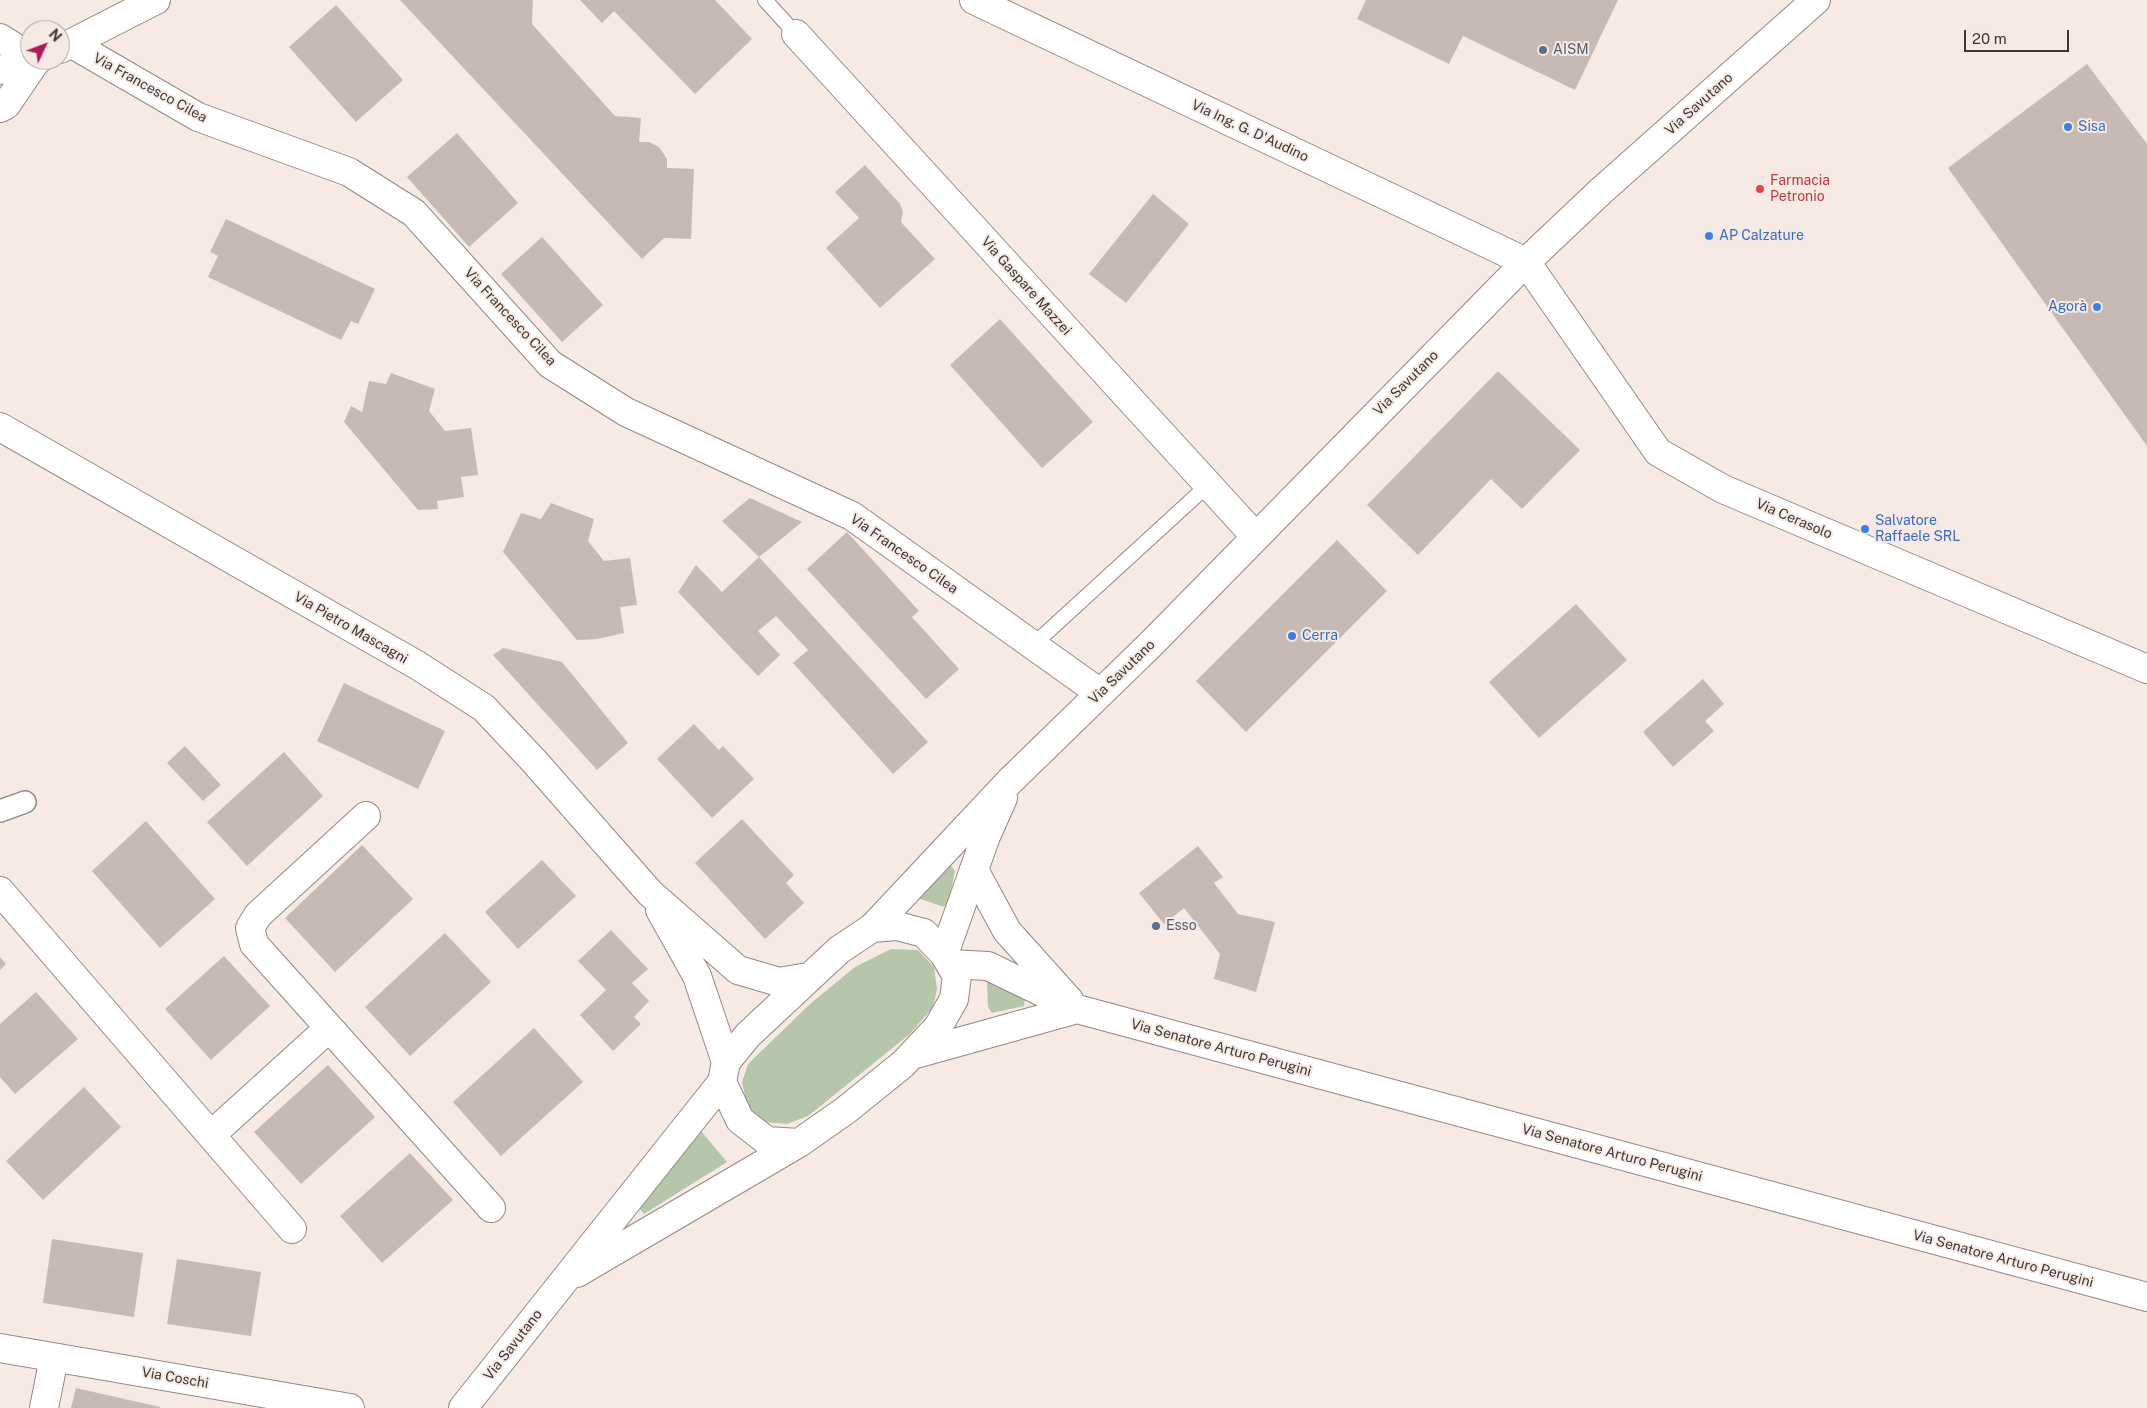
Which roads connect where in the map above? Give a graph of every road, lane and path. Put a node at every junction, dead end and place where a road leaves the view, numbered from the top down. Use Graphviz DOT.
graph roads {
  1 [pos="156,0"];
  2 [pos="765,0"];
  3 [pos="974,0"];
  4 [pos="1816,0"];
  5 [pos="796,34"];
  6 [pos="0,38"];
  7 [pos="70,45"];
  8 [pos="70,49"];
  9 [pos="20,51"];
  10 [pos="20,64"];
  11 [pos="0,70"];
  12 [pos="28,70"];
  13 [pos="0,108"];
  14 [pos="1526,262"];
  15 [pos="0,428"];
  16 [pos="1208,485"];
  17 [pos="1256,537"];
  18 [pos="1032,646"];
  19 [pos="2147,669"];
  20 [pos="1100,694"];
  21 [pos="1010,780"];
  22 [pos="25,802"];
  23 [pos="0,812"];
  24 [pos="366,816"];
  25 [pos="974,870"];
  26 [pos="0,891"];
  27 [pos="650,894"];
  28 [pos="872,928"];
  29 [pos="947,959"];
  30 [pos="808,977"];
  31 [pos="1077,1009"];
  32 [pos="329,1028"];
  33 [pos="912,1054"];
  34 [pos="724,1072"];
  35 [pos="211,1136"];
  36 [pos="799,1143"];
  37 [pos="491,1208"];
  38 [pos="292,1228"];
  39 [pos="563,1282"];
  40 [pos="2147,1297"];
  41 [pos="0,1348"];
  42 [pos="54,1358"];
  43 [pos="44,1408"];
  44 [pos="350,1408"];
  45 [pos="463,1408"];
  1 -- 7 [label="street"];
  2 -- 5 [label="lane"];
  3 -- 14 [label="street, Via Ing. G. D'Audino"];
  4 -- 14 [label="street, Via Savutano"];
  5 -- 16 [label="street, Via Gaspare Mazzei"];
  6 -- 9 [label="street"];
  8 -- 18 [label="street, Via Francesco Cilea"];
  10 -- 11 [label="street"];
  12 -- 13 [label="street"];
  14 -- 17 [label="street, Via Savutano"];
  14 -- 19 [label="street, Via Cerasolo"];
  15 -- 27 [label="street, Via Pietro Mascagni"];
  16 -- 17 [label="street, Via Gaspare Mazzei"];
  16 -- 18 [label="lane"];
  17 -- 20 [label="street, Via Savutano"];
  18 -- 20 [label="street, Via Francesco Cilea"];
  20 -- 21 [label="street, Via Savutano"];
  21 -- 25 [label="street"];
  21 -- 28 [label="street, Via Savutano"];
  22 -- 23 [label="street"];
  24 -- 32 [label="street"];
  25 -- 29 [label="street"];
  25 -- 31 [label="street"];
  26 -- 35 [label="street"];
  27 -- 30 [label="street"];
  27 -- 34 [label="street"];
  28 -- 29 [label="street"];
  28 -- 30 [label="street, Via Savutano"];
  29 -- 31 [label="street, Via Senatore Arturo Perugini"];
  29 -- 33 [label="street"];
  30 -- 34 [label="street, Via Savutano"];
  31 -- 33 [label="street"];
  31 -- 40 [label="street, Via Senatore Arturo Perugini"];
  32 -- 35 [label="street"];
  32 -- 37 [label="street"];
  33 -- 36 [label="street"];
  34 -- 36 [label="street"];
  34 -- 39 [label="street, Via Savutano"];
  35 -- 38 [label="street"];
  36 -- 39 [label="street"];
  39 -- 45 [label="street, Via Savutano"];
  41 -- 42 [label="street, Via Coschi"];
  42 -- 43 [label="street"];
  42 -- 44 [label="street, Via Coschi"];
}
